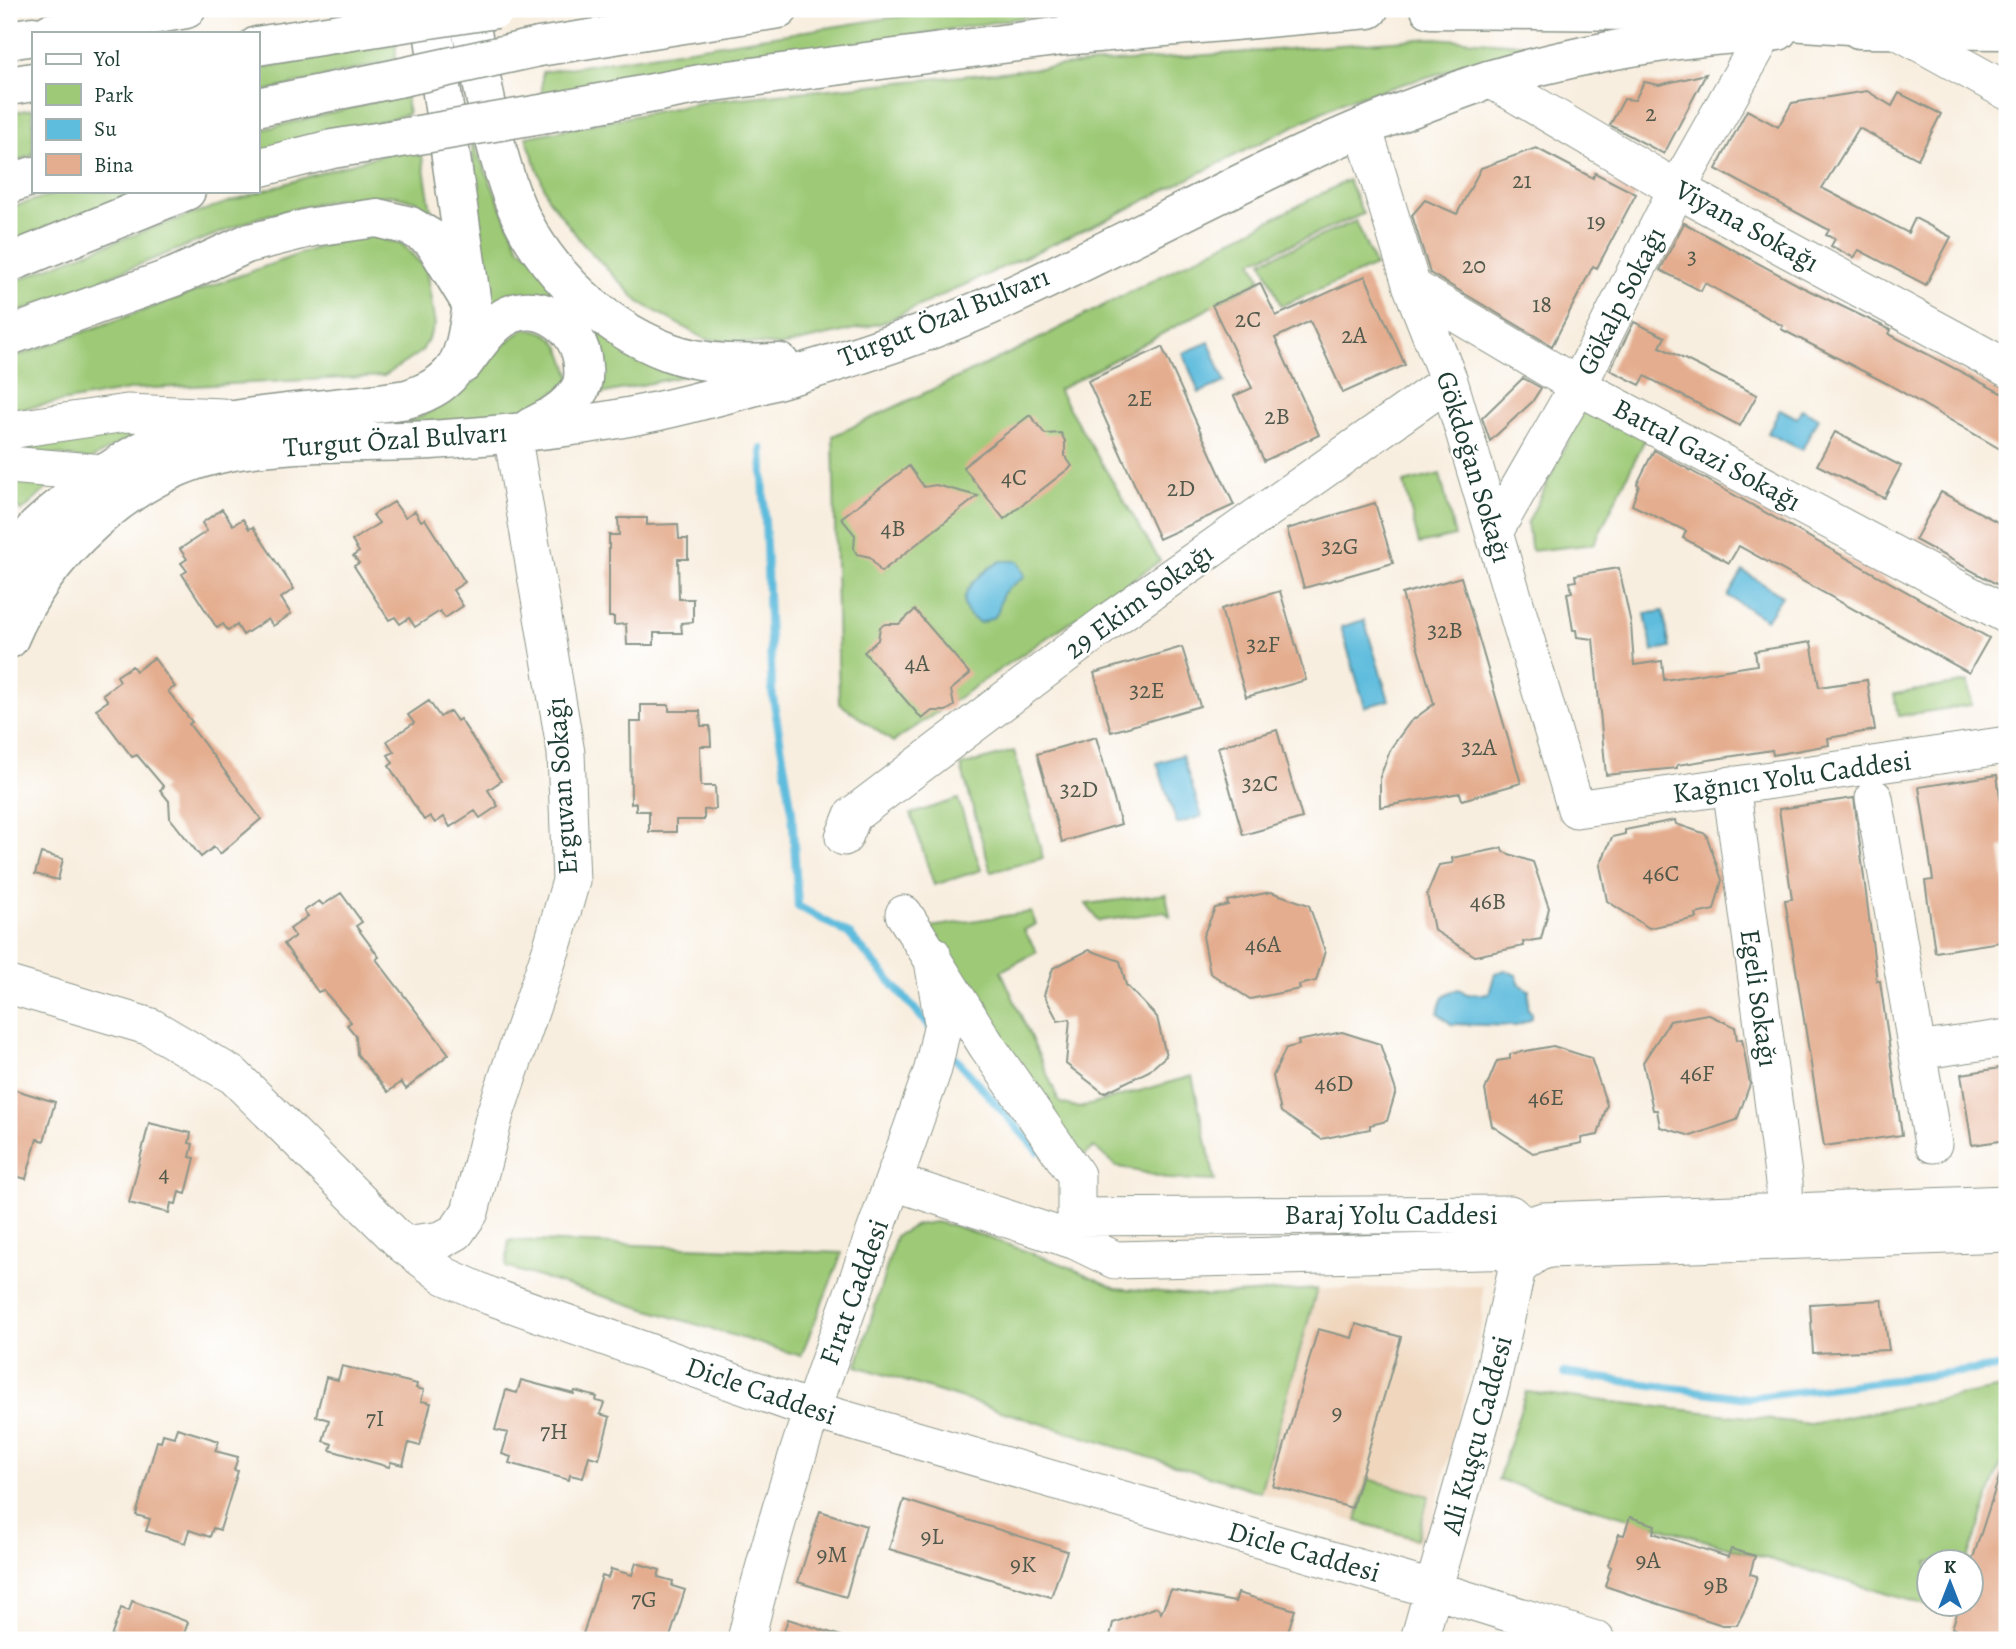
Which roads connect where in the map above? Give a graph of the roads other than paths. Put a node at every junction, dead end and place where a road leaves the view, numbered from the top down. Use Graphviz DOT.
graph roads {
  1 [pos="186,9"];
  2 [pos="430,9"];
  3 [pos="467,9"];
  4 [pos="496,9"];
  5 [pos="779,9"];
  6 [pos="1369,9"];
  7 [pos="1430,9"];
  8 [pos="1893,28"];
  9 [pos="2007,30"];
  10 [pos="1766,31"];
  11 [pos="56,32"];
  12 [pos="32,36"];
  13 [pos="9,40"];
  14 [pos="259,46"];
  15 [pos="1490,79"];
  16 [pos="32,82"];
  17 [pos="9,86"];
  18 [pos="2007,91"];
  19 [pos="259,107"];
  20 [pos="1363,127"];
  21 [pos="259,167"];
  22 [pos="32,176"];
  23 [pos="9,184"];
  24 [pos="1677,189"];
  25 [pos="184,192"];
  26 [pos="9,262"];
  27 [pos="1412,287"];
  28 [pos="472,305"];
  29 [pos="9,336"];
  30 [pos="855,355"];
  31 [pos="2007,368"];
  32 [pos="457,371"];
  33 [pos="1449,381"];
  34 [pos="1578,386"];
  35 [pos="244,418"];
  36 [pos="9,430"];
  37 [pos="519,431"];
  38 [pos="9,465"];
  39 [pos="107,473"];
  40 [pos="153,479"];
  41 [pos="1494,532"];
  42 [pos="9,566"];
  43 [pos="2007,615"];
  44 [pos="9,639"];
  45 [pos="2007,746"];
  46 [pos="1731,785"];
  47 [pos="1874,799"];
  48 [pos="1576,809"];
  49 [pos="844,837"];
  50 [pos="904,914"];
  51 [pos="932,954"];
  52 [pos="9,985"];
  53 [pos="2007,1038"];
  54 [pos="1917,1051"];
  55 [pos="1933,1144"];
  56 [pos="894,1182"];
  57 [pos="2007,1204"];
  58 [pos="1785,1226"];
  59 [pos="1076,1229"];
  60 [pos="2007,1233"];
  61 [pos="404,1245"];
  62 [pos="1521,1248"];
  63 [pos="812,1410"];
  64 [pos="1435,1590"];
  65 [pos="746,1640"];
  66 [pos="1419,1640"];
  67 [pos="1596,1640"];
  1 -- 11 [label="main road"];
  2 -- 28 [label="main road"];
  3 -- 30 [label="main road"];
  4 -- 14 [label="main road, bridge"];
  5 -- 19 [label="main road, bridge"];
  6 -- 21 [label="main road, bridge"];
  7 -- 8 [label="main road"];
  8 -- 9 [label="main road, Turgut Özal Bulvarı"];
  8 -- 10 [label="main road, Turgut Özal Bulvarı"];
  8 -- 18 [label="street"];
  10 -- 15 [label="main road, Turgut Özal Bulvarı"];
  10 -- 24 [label="street, Gökalp Sokağı"];
  12 -- 13 [label="main road"];
  15 -- 20 [label="main road, Turgut Özal Bulvarı"];
  15 -- 24 [label="street, Viyana Sokağı"];
  16 -- 17 [label="main road"];
  20 -- 27 [label="street, Gökdoğan Sokağı"];
  20 -- 30 [label="main road, Turgut Özal Bulvarı"];
  22 -- 23 [label="main road"];
  24 -- 31 [label="street, Viyana Sokağı"];
  24 -- 34 [label="street, Gökalp Sokağı"];
  25 -- 26 [label="main road"];
  27 -- 33 [label="street, Gökdoğan Sokağı"];
  27 -- 34 [label="street, Battal Gazi Sokağı"];
  28 -- 29 [label="main road"];
  28 -- 32 [label="main road"];
  30 -- 37 [label="main road, Turgut Özal Bulvarı"];
  32 -- 35 [label="main road, Turgut Özal Bulvarı"];
  32 -- 37 [label="main road, Turgut Özal Bulvarı"];
  33 -- 41 [label="street, Gökdoğan Sokağı"];
  33 -- 49 [label="street, 29 Ekim Sokağı"];
  34 -- 41 [label="street, Gökalp Sokağı"];
  34 -- 43 [label="street, Battal Gazi Sokağı"];
  35 -- 36 [label="street"];
  35 -- 39 [label="main road, Turgut Özal Bulvarı"];
  37 -- 40 [label="main road, Turgut Özal Bulvarı"];
  37 -- 61 [label="street, Erguvan Sokağı"];
  38 -- 39 [label="street"];
  39 -- 40 [label="street"];
  39 -- 42 [label="main road, Turgut Özal Bulvarı"];
  40 -- 44 [label="main road, Turgut Özal Bulvarı"];
  41 -- 48 [label="street, Gökdoğan Sokağı"];
  45 -- 46 [label="street, Kağnıcı Yolu Caddesi"];
  46 -- 48 [label="street, Kağnıcı Yolu Caddesi"];
  46 -- 58 [label="street, Egeli Sokağı"];
  47 -- 54 [label="street"];
  50 -- 51 [label="street"];
  51 -- 56 [label="street, Fırat Caddesi"];
  51 -- 59 [label="street"];
  52 -- 61 [label="street, Dicle Caddesi"];
  53 -- 54 [label="street"];
  54 -- 55 [label="street"];
  56 -- 59 [label="street, Baraj Yolu Caddesi"];
  56 -- 63 [label="street, Fırat Caddesi"];
  57 -- 58 [label="street, Baraj Yolu Caddesi"];
  58 -- 60 [label="street, Baraj Yolu Caddesi"];
  58 -- 62 [label="street, Baraj Yolu Caddesi"];
  59 -- 62 [label="street, Baraj Yolu Caddesi"];
  61 -- 63 [label="street, Dicle Caddesi"];
  62 -- 64 [label="street, Ali Kuşçu Caddesi"];
  63 -- 64 [label="street, Dicle Caddesi"];
  63 -- 65 [label="street, Fırat Caddesi"];
  64 -- 66 [label="street, Ali Kuşçu Caddesi"];
  64 -- 67 [label="street, Dicle Caddesi"];
}
